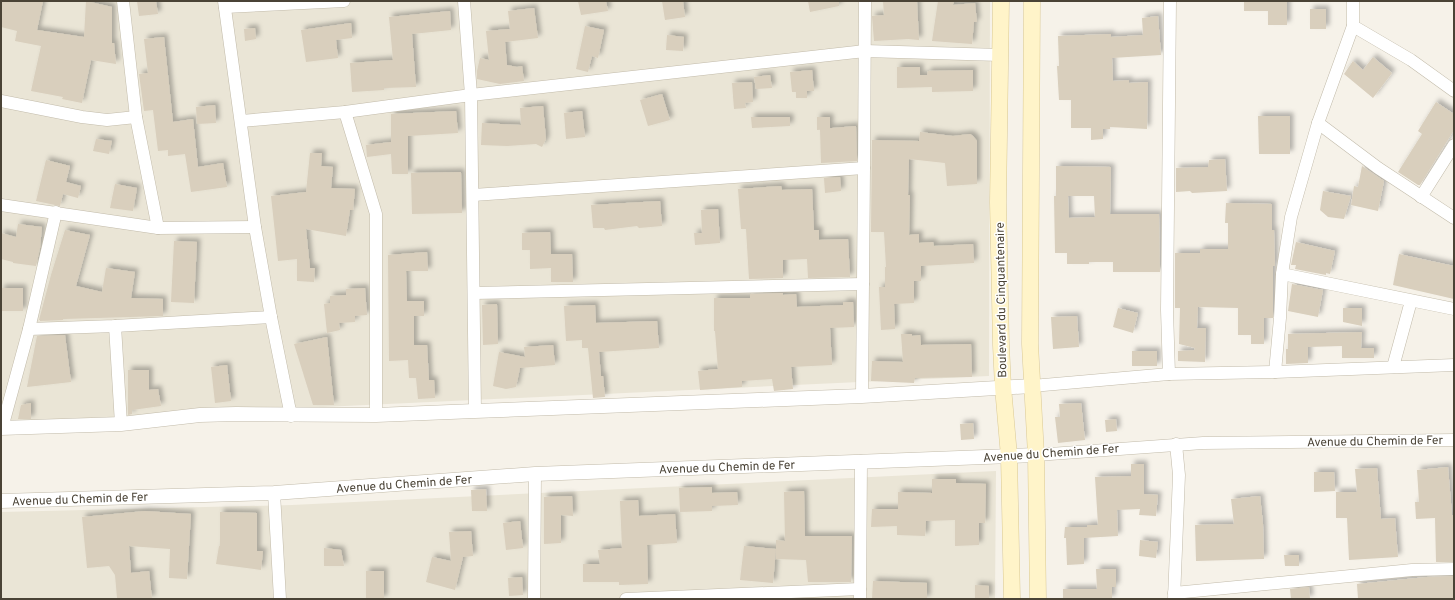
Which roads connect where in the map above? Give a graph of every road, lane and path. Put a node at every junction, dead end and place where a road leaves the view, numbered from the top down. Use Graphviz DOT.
graph roads {
  1 [pos="123,1"];
  2 [pos="344,1"];
  3 [pos="464,1"];
  4 [pos="865,1"];
  5 [pos="1002,1"];
  6 [pos="1032,1"];
  7 [pos="1170,1"];
  8 [pos="1353,1"];
  9 [pos="225,4"];
  10 [pos="1353,26"];
  11 [pos="864,51"];
  12 [pos="1000,55"];
  13 [pos="1454,91"];
  14 [pos="471,95"];
  15 [pos="1,101"];
  16 [pos="345,112"];
  17 [pos="136,117"];
  18 [pos="241,121"];
  19 [pos="1318,123"];
  20 [pos="1454,145"];
  21 [pos="864,168"];
  22 [pos="473,195"];
  23 [pos="1421,197"];
  24 [pos="1,204"];
  25 [pos="56,212"];
  26 [pos="1454,218"];
  27 [pos="255,227"];
  28 [pos="158,228"];
  29 [pos="1282,274"];
  30 [pos="863,284"];
  31 [pos="474,293"];
  32 [pos="1411,301"];
  33 [pos="1454,309"];
  34 [pos="271,318"];
  35 [pos="114,326"];
  36 [pos="29,329"];
  37 [pos="1454,365"];
  38 [pos="1393,367"];
  39 [pos="1275,372"];
  40 [pos="1169,374"];
  41 [pos="1032,386"];
  42 [pos="1003,387"];
  43 [pos="862,396"];
  44 [pos="474,410"];
  45 [pos="376,415"];
  46 [pos="292,416"];
  47 [pos="121,424"];
  48 [pos="1,428"];
  49 [pos="1454,440"];
  50 [pos="1176,444"];
  51 [pos="1036,455"];
  52 [pos="1009,456"];
  53 [pos="861,461"];
  54 [pos="535,474"];
  55 [pos="274,493"];
  56 [pos="1,501"];
  57 [pos="1454,569"];
  58 [pos="860,594"];
  59 [pos="1174,596"];
  60 [pos="280,599"];
  61 [pos="534,599"];
  62 [pos="626,599"];
  63 [pos="1012,599"];
  64 [pos="1038,599"];
  1 -- 17 [label="street"];
  2 -- 9 [label="street"];
  3 -- 14 [label="street"];
  4 -- 11 [label="street"];
  5 -- 12 [label="main road, Boulevard du Cinquantenaire"];
  6 -- 41 [label="main road"];
  7 -- 40 [label="street"];
  8 -- 10 [label="street"];
  9 -- 18 [label="street"];
  10 -- 13 [label="street"];
  10 -- 19 [label="street"];
  11 -- 12 [label="street"];
  11 -- 14 [label="street"];
  11 -- 21 [label="street"];
  12 -- 42 [label="main road, Boulevard du Cinquantenaire"];
  14 -- 16 [label="street"];
  14 -- 22 [label="street"];
  15 -- 17 [label="street"];
  16 -- 18 [label="street"];
  16 -- 45 [label="street"];
  17 -- 28 [label="street"];
  18 -- 27 [label="street"];
  19 -- 23 [label="street"];
  19 -- 29 [label="street"];
  20 -- 23 [label="street"];
  21 -- 22 [label="street"];
  21 -- 30 [label="street"];
  22 -- 31 [label="street"];
  23 -- 26 [label="street"];
  24 -- 25 [label="street"];
  25 -- 28 [label="street"];
  25 -- 36 [label="street"];
  27 -- 28 [label="street"];
  27 -- 34 [label="street"];
  29 -- 32 [label="street"];
  29 -- 39 [label="street"];
  30 -- 31 [label="street"];
  30 -- 43 [label="street"];
  31 -- 44 [label="street"];
  32 -- 33 [label="street"];
  32 -- 38 [label="street"];
  34 -- 35 [label="street"];
  34 -- 46 [label="street"];
  35 -- 36 [label="street"];
  35 -- 47 [label="street"];
  36 -- 48 [label="street"];
  37 -- 38 [label="street"];
  38 -- 39 [label="street"];
  39 -- 40 [label="street"];
  40 -- 41 [label="street"];
  41 -- 42 [label="street"];
  41 -- 51 [label="main road"];
  42 -- 43 [label="street"];
  42 -- 52 [label="main road, Boulevard du Cinquantenaire"];
  43 -- 44 [label="street"];
  44 -- 45 [label="street"];
  45 -- 46 [label="street"];
  46 -- 47 [label="street"];
  47 -- 48 [label="street"];
  49 -- 50 [label="street, Avenue du Chemin de Fer"];
  50 -- 51 [label="street, Avenue du Chemin de Fer"];
  50 -- 59 [label="street"];
  51 -- 52 [label="street, Avenue du Chemin de Fer"];
  51 -- 64 [label="main road"];
  52 -- 53 [label="street, Avenue du Chemin de Fer"];
  52 -- 63 [label="main road, Boulevard du Cinquantenaire"];
  53 -- 54 [label="street, Avenue du Chemin de Fer"];
  53 -- 58 [label="street"];
  54 -- 55 [label="street, Avenue du Chemin de Fer"];
  54 -- 61 [label="street"];
  55 -- 56 [label="street, Avenue du Chemin de Fer"];
  55 -- 60 [label="street"];
  57 -- 59 [label="street"];
  58 -- 62 [label="street"];
}
